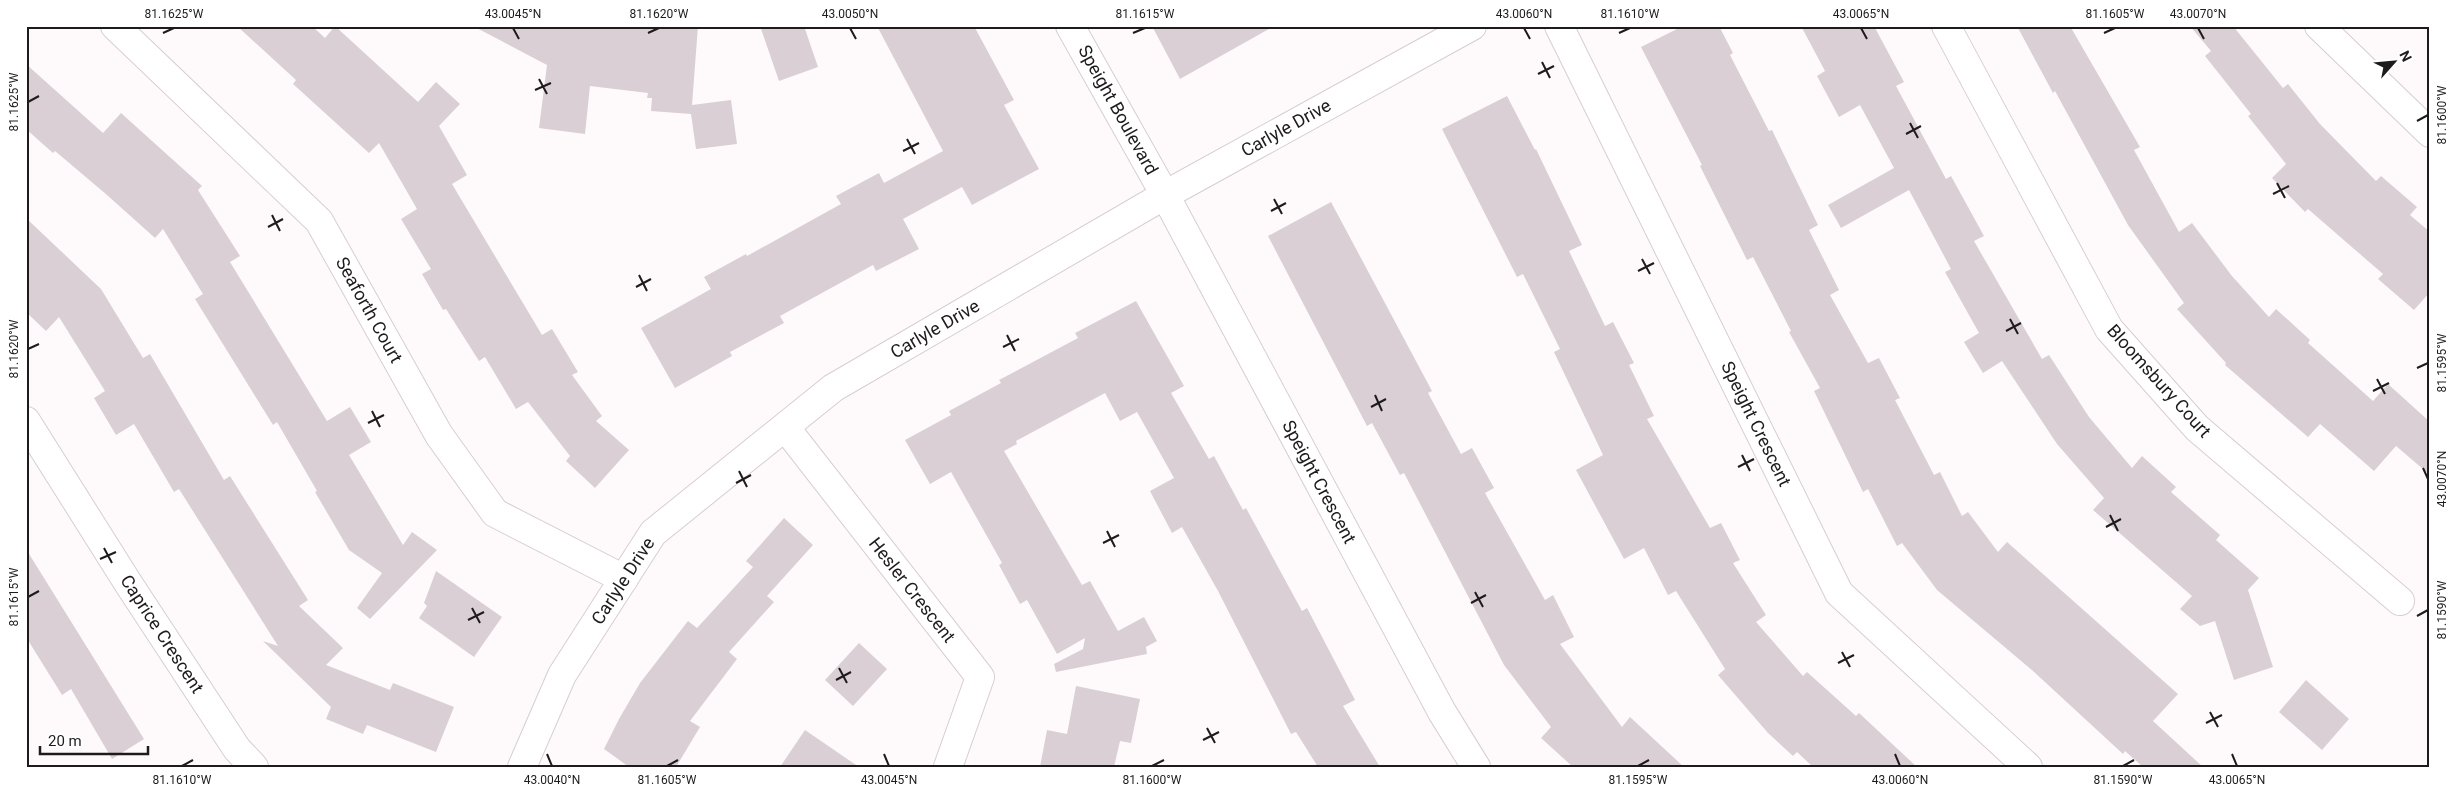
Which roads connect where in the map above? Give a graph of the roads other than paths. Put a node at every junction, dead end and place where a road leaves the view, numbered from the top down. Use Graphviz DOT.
graph roads {
  1 [pos="115,26"];
  2 [pos="1070,26"];
  3 [pos="1472,26"];
  4 [pos="1559,26"];
  5 [pos="1946,26"];
  6 [pos="2319,26"];
  7 [pos="2430,133"];
  8 [pos="1165,195"];
  9 [pos="26,421"];
  10 [pos="785,427"];
  11 [pos="624,579"];
  12 [pos="2400,601"];
  13 [pos="254,767"];
  14 [pos="522,767"];
  15 [pos="948,767"];
  16 [pos="1476,767"];
  17 [pos="2028,767"];
  1 -- 11 [label="street, Seaforth Court"];
  2 -- 8 [label="street, Speight Boulevard"];
  3 -- 8 [label="street, Carlyle Drive"];
  4 -- 17 [label="street, Speight Crescent"];
  5 -- 12 [label="street, Bloomsbury Court"];
  6 -- 7 [label="street"];
  8 -- 10 [label="street, Carlyle Drive"];
  8 -- 16 [label="street, Speight Crescent"];
  9 -- 13 [label="street, Caprice Crescent"];
  10 -- 11 [label="street, Carlyle Drive"];
  10 -- 15 [label="street, Hesler Crescent"];
  11 -- 14 [label="street, Carlyle Drive"];
}
